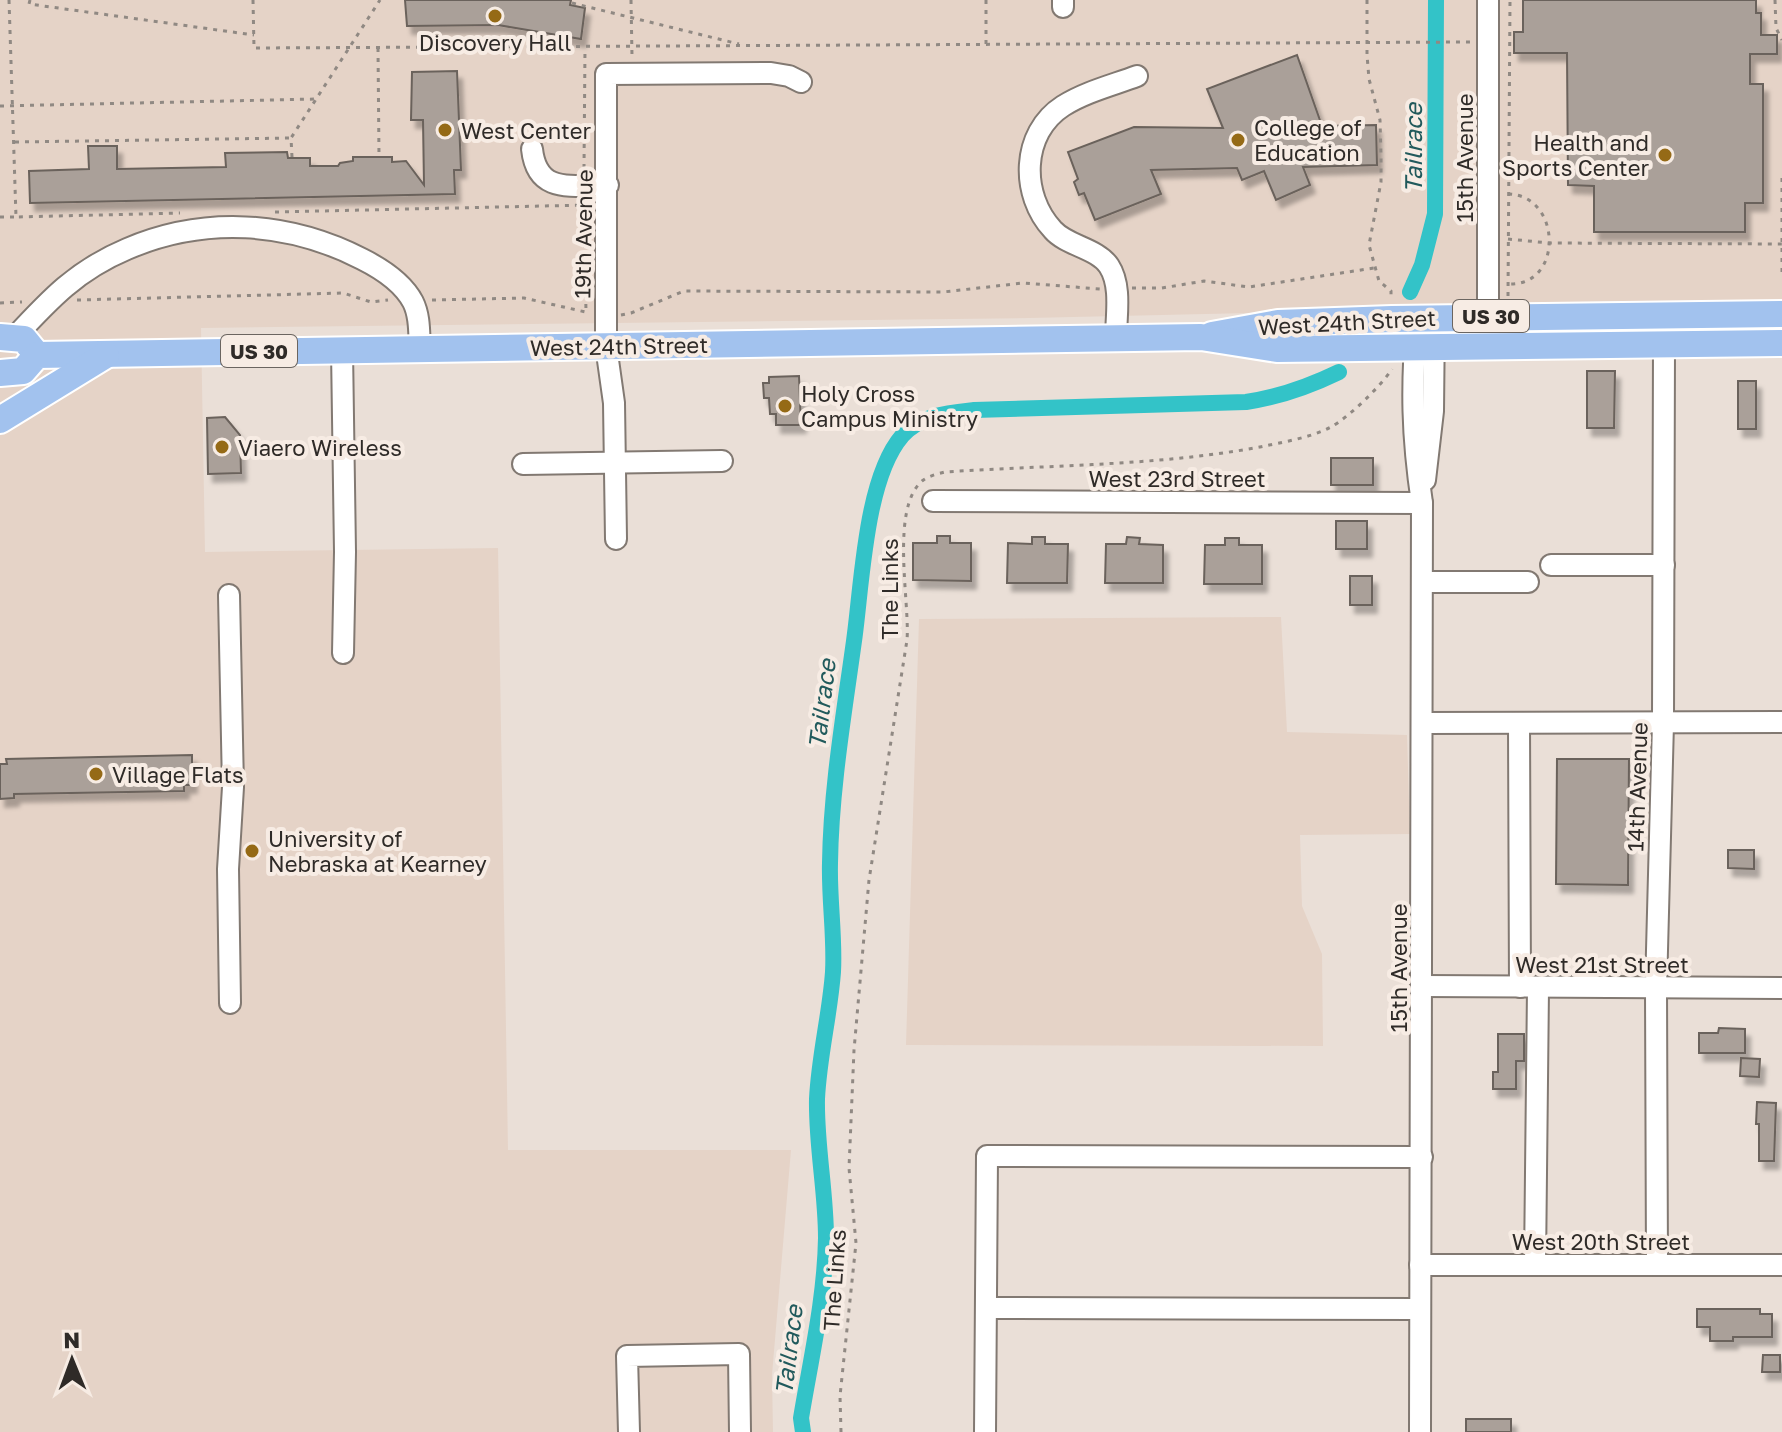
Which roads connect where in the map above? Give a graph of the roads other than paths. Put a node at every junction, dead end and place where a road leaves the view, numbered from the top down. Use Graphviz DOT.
graph roads {
  1 [pos="1488,0"];
  2 [pos="1137,76"];
  3 [pos="801,82"];
  4 [pos="532,149"];
  5 [pos="608,195"];
  6 [pos="1498,310"];
  7 [pos="1782,314"];
  8 [pos="1679,315"];
  9 [pos="1414,318"];
  10 [pos="7,337"];
  11 [pos="1201,337"];
  12 [pos="1116,338"];
  13 [pos="1782,343"];
  14 [pos="1664,344"];
  15 [pos="606,346"];
  16 [pos="420,349"];
  17 [pos="1414,349"];
  18 [pos="342,350"];
  19 [pos="107,354"];
  20 [pos="37,355"];
  21 [pos="0,373"];
  22 [pos="0,420"];
  23 [pos="722,461"];
  24 [pos="615,462"];
  25 [pos="523,464"];
  26 [pos="933,501"];
  27 [pos="1422,503"];
  28 [pos="616,539"];
  29 [pos="1551,565"];
  30 [pos="1664,565"];
  31 [pos="1422,582"];
  32 [pos="1528,582"];
  33 [pos="229,595"];
  34 [pos="343,653"];
  35 [pos="1782,722"];
  36 [pos="1422,723"];
  37 [pos="1519,723"];
  38 [pos="1663,723"];
  39 [pos="1422,986"];
  40 [pos="1529,988"];
  41 [pos="1656,988"];
  42 [pos="1782,989"];
  43 [pos="230,1003"];
  44 [pos="1422,1157"];
  45 [pos="1420,1265"];
  46 [pos="1535,1265"];
  47 [pos="1657,1265"];
  48 [pos="1782,1265"];
  49 [pos="986,1308"];
  50 [pos="1420,1309"];
  51 [pos="629,1432"];
  52 [pos="740,1432"];
  53 [pos="985,1432"];
  54 [pos="1420,1432"];
  1 -- 6 [label="street, 15th Avenue"];
  2 -- 12 [label="street"];
  3 -- 5 [label="street, 19th Avenue"];
  4 -- 5 [label="street"];
  5 -- 15 [label="street, 19th Avenue"];
  6 -- 8 [label="main road, West 24th Street / US 30"];
  6 -- 9 [label="main road, West 24th Street / US 30"];
  7 -- 8 [label="main road, West 24th Street / US 30"];
  8 -- 14 [label="street, 14th Avenue"];
  9 -- 11 [label="main road, West 24th Street / US 30"];
  9 -- 17 [label="street, 15th Avenue"];
  10 -- 16 [label="street"];
  10 -- 20 [label="main road"];
  11 -- 12 [label="main road, West 24th Street / US 30"];
  11 -- 17 [label="main road, West 24th Street / US 30"];
  12 -- 15 [label="main road, West 24th Street / US 30"];
  13 -- 14 [label="main road, West 24th Street / US 30"];
  14 -- 17 [label="main road, West 24th Street / US 30"];
  14 -- 30 [label="street, 14th Avenue"];
  15 -- 16 [label="main road, West 24th Street / US 30"];
  15 -- 24 [label="street, 19th Avenue"];
  16 -- 18 [label="main road, West 24th Street / US 30"];
  17 -- 27 [label="street, 15th Avenue"];
  18 -- 19 [label="main road, West 24th Street / US 30"];
  18 -- 34 [label="street"];
  19 -- 20 [label="main road, West 24th Street / US 30"];
  19 -- 22 [label="main road"];
  20 -- 21 [label="main road, West 24th Street / US 30"];
  23 -- 24 [label="street"];
  24 -- 25 [label="street"];
  24 -- 28 [label="street, 19th Avenue"];
  26 -- 27 [label="street, West 23rd Street"];
  27 -- 31 [label="street, 15th Avenue"];
  29 -- 30 [label="street"];
  30 -- 38 [label="street, 14th Avenue"];
  31 -- 32 [label="street"];
  31 -- 36 [label="street, 15th Avenue"];
  33 -- 43 [label="street"];
  35 -- 38 [label="street"];
  36 -- 37 [label="street"];
  36 -- 39 [label="street, 15th Avenue"];
  37 -- 38 [label="street"];
  37 -- 40 [label="street"];
  38 -- 41 [label="street, 14th Avenue"];
  39 -- 40 [label="street, West 21st Street"];
  39 -- 44 [label="street, 15th Avenue"];
  40 -- 41 [label="street, West 21st Street"];
  40 -- 46 [label="street"];
  41 -- 42 [label="street, West 21st Street"];
  41 -- 47 [label="street, 14th Avenue"];
  44 -- 45 [label="street, 15th Avenue"];
  44 -- 49 [label="street"];
  45 -- 46 [label="street, West 20th Street"];
  45 -- 50 [label="street, 15th Avenue"];
  46 -- 47 [label="street, West 20th Street"];
  47 -- 48 [label="street, West 20th Street"];
  49 -- 50 [label="street"];
  49 -- 53 [label="street"];
  50 -- 54 [label="street, 15th Avenue"];
  51 -- 52 [label="street"];
}
